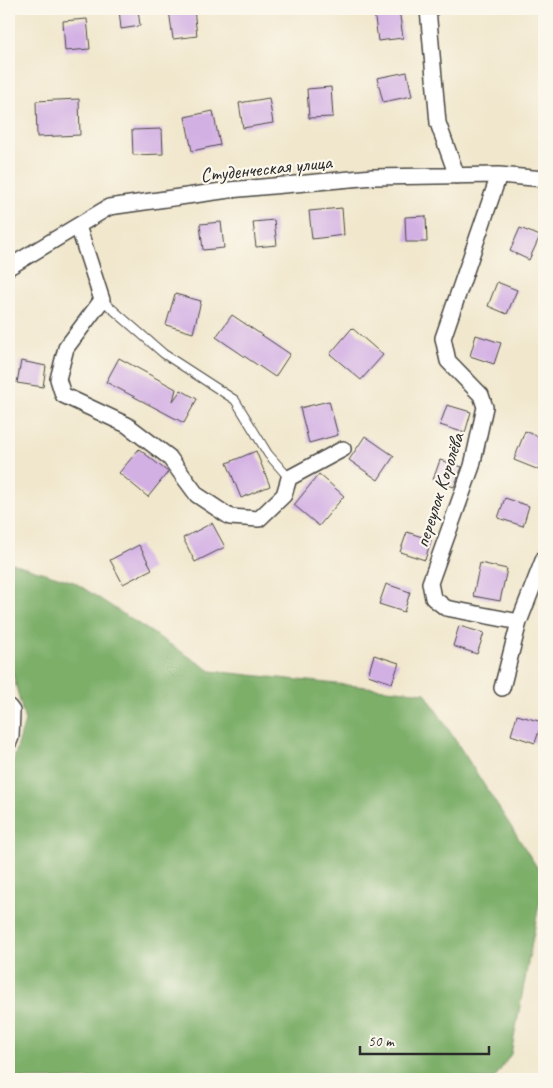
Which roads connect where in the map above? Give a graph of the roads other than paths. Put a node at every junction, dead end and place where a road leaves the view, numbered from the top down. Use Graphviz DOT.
graph roads {
  1 [pos="428,9"];
  2 [pos="499,175"];
  3 [pos="457,176"];
  4 [pos="544,179"];
  5 [pos="78,226"];
  6 [pos="9,267"];
  7 [pos="102,300"];
  8 [pos="343,449"];
  9 [pos="289,478"];
  10 [pos="544,558"];
  11 [pos="519,622"];
  12 [pos="502,688"];
  13 [pos="9,707"];
  14 [pos="9,742"];
  1 -- 3 [label="street"];
  2 -- 3 [label="street, Студенческая улица"];
  2 -- 4 [label="street, Студенческая улица"];
  2 -- 11 [label="street, переулок Королёва"];
  3 -- 5 [label="street, Студенческая улица"];
  5 -- 6 [label="street, Студенческая улица"];
  5 -- 7 [label="street"];
  7 -- 9 [label="lane"];
  7 -- 9 [label="street"];
  8 -- 9 [label="street"];
  10 -- 11 [label="street"];
  11 -- 12 [label="street"];
  13 -- 14 [label="street"];
}
